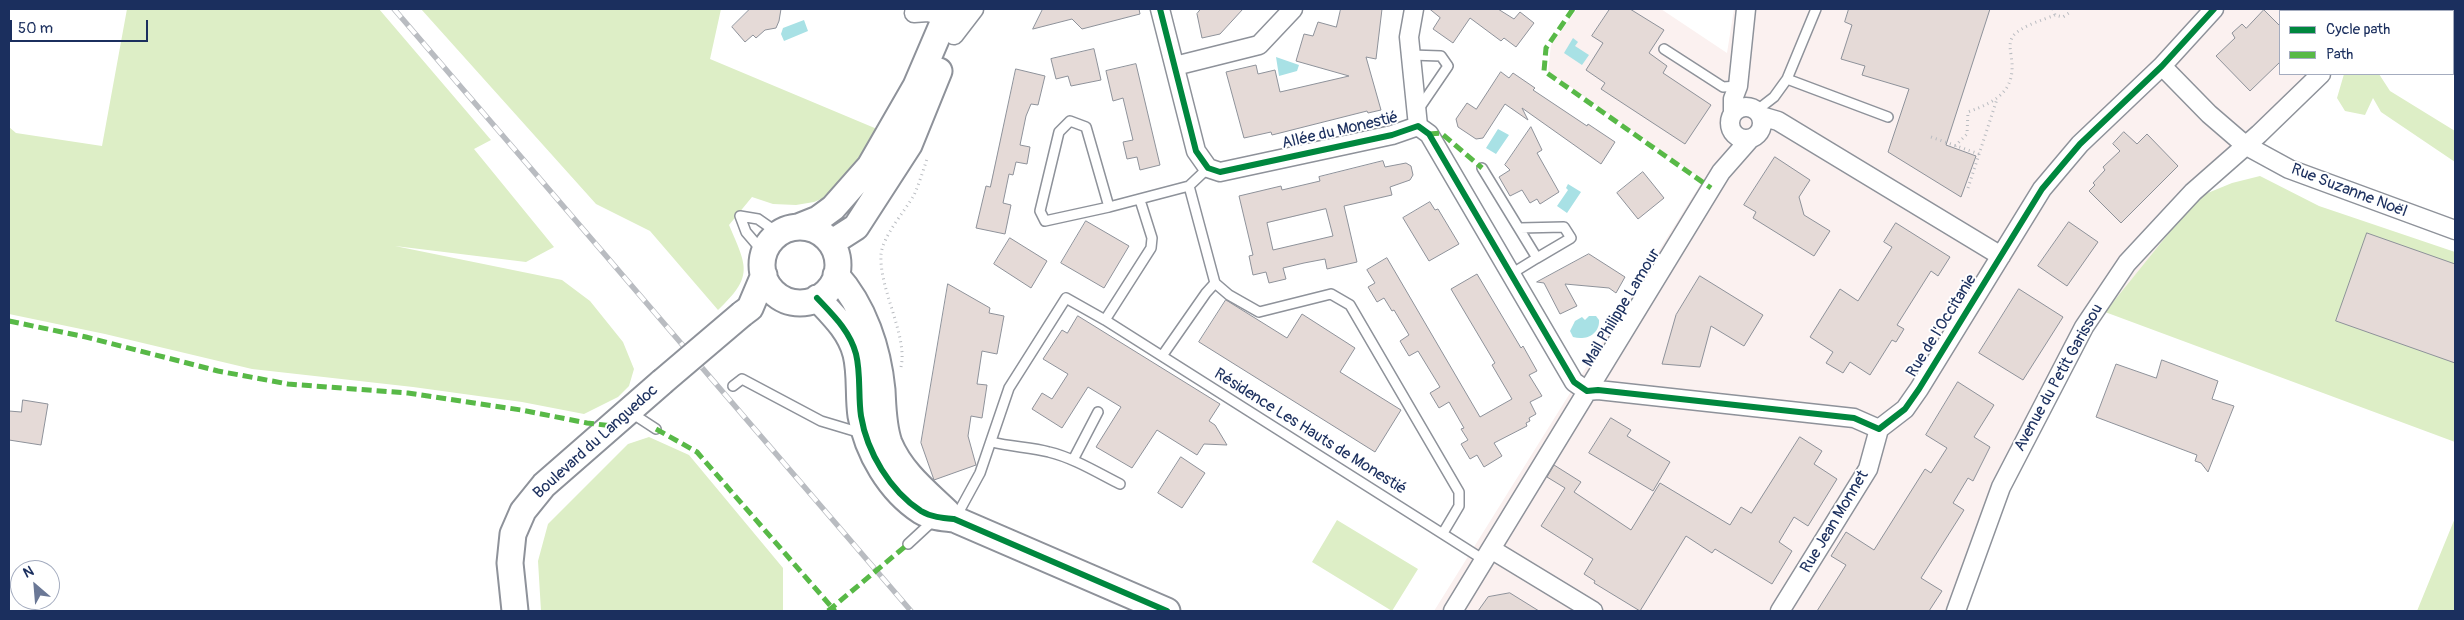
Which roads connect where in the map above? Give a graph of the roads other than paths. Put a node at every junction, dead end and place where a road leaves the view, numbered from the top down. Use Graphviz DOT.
graph roads {
  1 [pos="1293,9"];
  2 [pos="1414,9"];
  3 [pos="1746,9"];
  4 [pos="1816,9"];
  5 [pos="2214,9"];
  6 [pos="1160,11"];
  7 [pos="943,14"];
  8 [pos="1664,49"];
  9 [pos="1411,55"];
  10 [pos="1175,66"];
  11 [pos="2162,66"];
  12 [pos="2320,75"];
  13 [pos="1787,79"];
  14 [pos="1738,86"];
  15 [pos="1750,112"];
  16 [pos="1888,117"];
  17 [pos="1417,119"];
  18 [pos="1732,132"];
  19 [pos="1798,132"];
  20 [pos="1753,138"];
  21 [pos="2246,145"];
  22 [pos="1208,168"];
  23 [pos="1482,168"];
  24 [pos="1721,172"];
  25 [pos="1189,186"];
  26 [pos="1140,200"];
  27 [pos="1109,207"];
  28 [pos="1520,228"];
  29 [pos="2455,230"];
  30 [pos="831,243"];
  31 [pos="776,247"];
  32 [pos="2001,256"];
  33 [pos="1537,258"];
  34 [pos="1511,274"];
  35 [pos="836,275"];
  36 [pos="1215,283"];
  37 [pos="817,298"];
  38 [pos="785,299"];
  39 [pos="746,311"];
  40 [pos="1105,320"];
  41 [pos="1162,356"];
  42 [pos="734,386"];
  43 [pos="1587,392"];
  44 [pos="630,412"];
  45 [pos="1098,412"];
  46 [pos="656,429"];
  47 [pos="1880,429"];
  48 [pos="866,434"];
  49 [pos="992,442"];
  50 [pos="1073,460"];
  51 [pos="1120,484"];
  52 [pos="946,518"];
  53 [pos="1443,533"];
  54 [pos="908,544"];
  55 [pos="1487,554"];
  56 [pos="515,611"];
  57 [pos="1168,611"];
  58 [pos="1452,611"];
  59 [pos="1593,611"];
  60 [pos="1780,611"];
  61 [pos="1956,611"];
  1 -- 10 [label="street"];
  2 -- 9 [label="street"];
  3 -- 14 [label="street"];
  4 -- 13 [label="lane"];
  5 -- 11 [label="street, Rue de l'Occitanie"];
  6 -- 10 [label="street"];
  7 -- 30 [label="street"];
  7 -- 31 [label="street"];
  8 -- 14 [label="lane"];
  9 -- 17 [label="street"];
  9 -- 17 [label="lane"];
  10 -- 22 [label="street"];
  11 -- 21 [label="street"];
  11 -- 32 [label="street, Rue de l'Occitanie"];
  12 -- 21 [label="street, Avenue du Petit Garissou"];
  13 -- 15 [label="lane"];
  13 -- 16 [label="lane"];
  14 -- 15 [label="street"];
  15 -- 18 [label="street"];
  15 -- 19 [label="street"];
  15 -- 20 [label="street"];
  17 -- 22 [label="street, Allée du Monestié"];
  17 -- 34 [label="street, Allée du Monestié"];
  18 -- 20 [label="street"];
  18 -- 24 [label="street, Mail Philippe Lamour"];
  19 -- 20 [label="street"];
  19 -- 32 [label="street"];
  20 -- 24 [label="street, Mail Philippe Lamour"];
  21 -- 29 [label="street, Rue Suzanne Noël"];
  21 -- 61 [label="street, Avenue du Petit Garissou"];
  22 -- 25 [label="lane"];
  23 -- 28 [label="lane"];
  24 -- 43 [label="street, Mail Philippe Lamour"];
  25 -- 26 [label="lane"];
  25 -- 36 [label="lane"];
  26 -- 27 [label="lane"];
  26 -- 40 [label="lane"];
  27 -- 27 [label="lane"];
  28 -- 33 [label="lane"];
  28 -- 33 [label="lane"];
  30 -- 31 [label="street"];
  30 -- 35 [label="street"];
  31 -- 38 [label="street"];
  31 -- 39 [label="street, Boulevard du Languedoc"];
  32 -- 47 [label="street, Rue de l'Occitanie"];
  33 -- 34 [label="lane"];
  34 -- 43 [label="street, Allée du Monestié"];
  35 -- 37 [label="street"];
  35 -- 52 [label="street"];
  36 -- 41 [label="lane"];
  36 -- 53 [label="lane"];
  37 -- 38 [label="street"];
  37 -- 48 [label="street"];
  38 -- 39 [label="street"];
  39 -- 44 [label="street, Boulevard du Languedoc, bridge"];
  40 -- 41 [label="lane, Résidence Les Hauts de Monestié"];
  40 -- 49 [label="lane, Résidence Les Hauts de Monestié"];
  41 -- 53 [label="lane, Résidence Les Hauts de Monestié"];
  42 -- 48 [label="lane"];
  43 -- 47 [label="street"];
  43 -- 55 [label="street, Mail Philippe Lamour"];
  44 -- 46 [label="lane"];
  44 -- 56 [label="street, Boulevard du Languedoc"];
  45 -- 50 [label="lane"];
  47 -- 60 [label="street, Rue Jean Monnet"];
  48 -- 52 [label="street"];
  49 -- 50 [label="lane"];
  49 -- 52 [label="lane, Résidence Les Hauts de Monestié"];
  50 -- 51 [label="lane"];
  52 -- 54 [label="lane, Résidence Les Hauts de Monestié"];
  52 -- 57 [label="street"];
  53 -- 55 [label="lane, Résidence Les Hauts de Monestié"];
  55 -- 58 [label="street, Mail Philippe Lamour"];
  55 -- 59 [label="street"];
}
